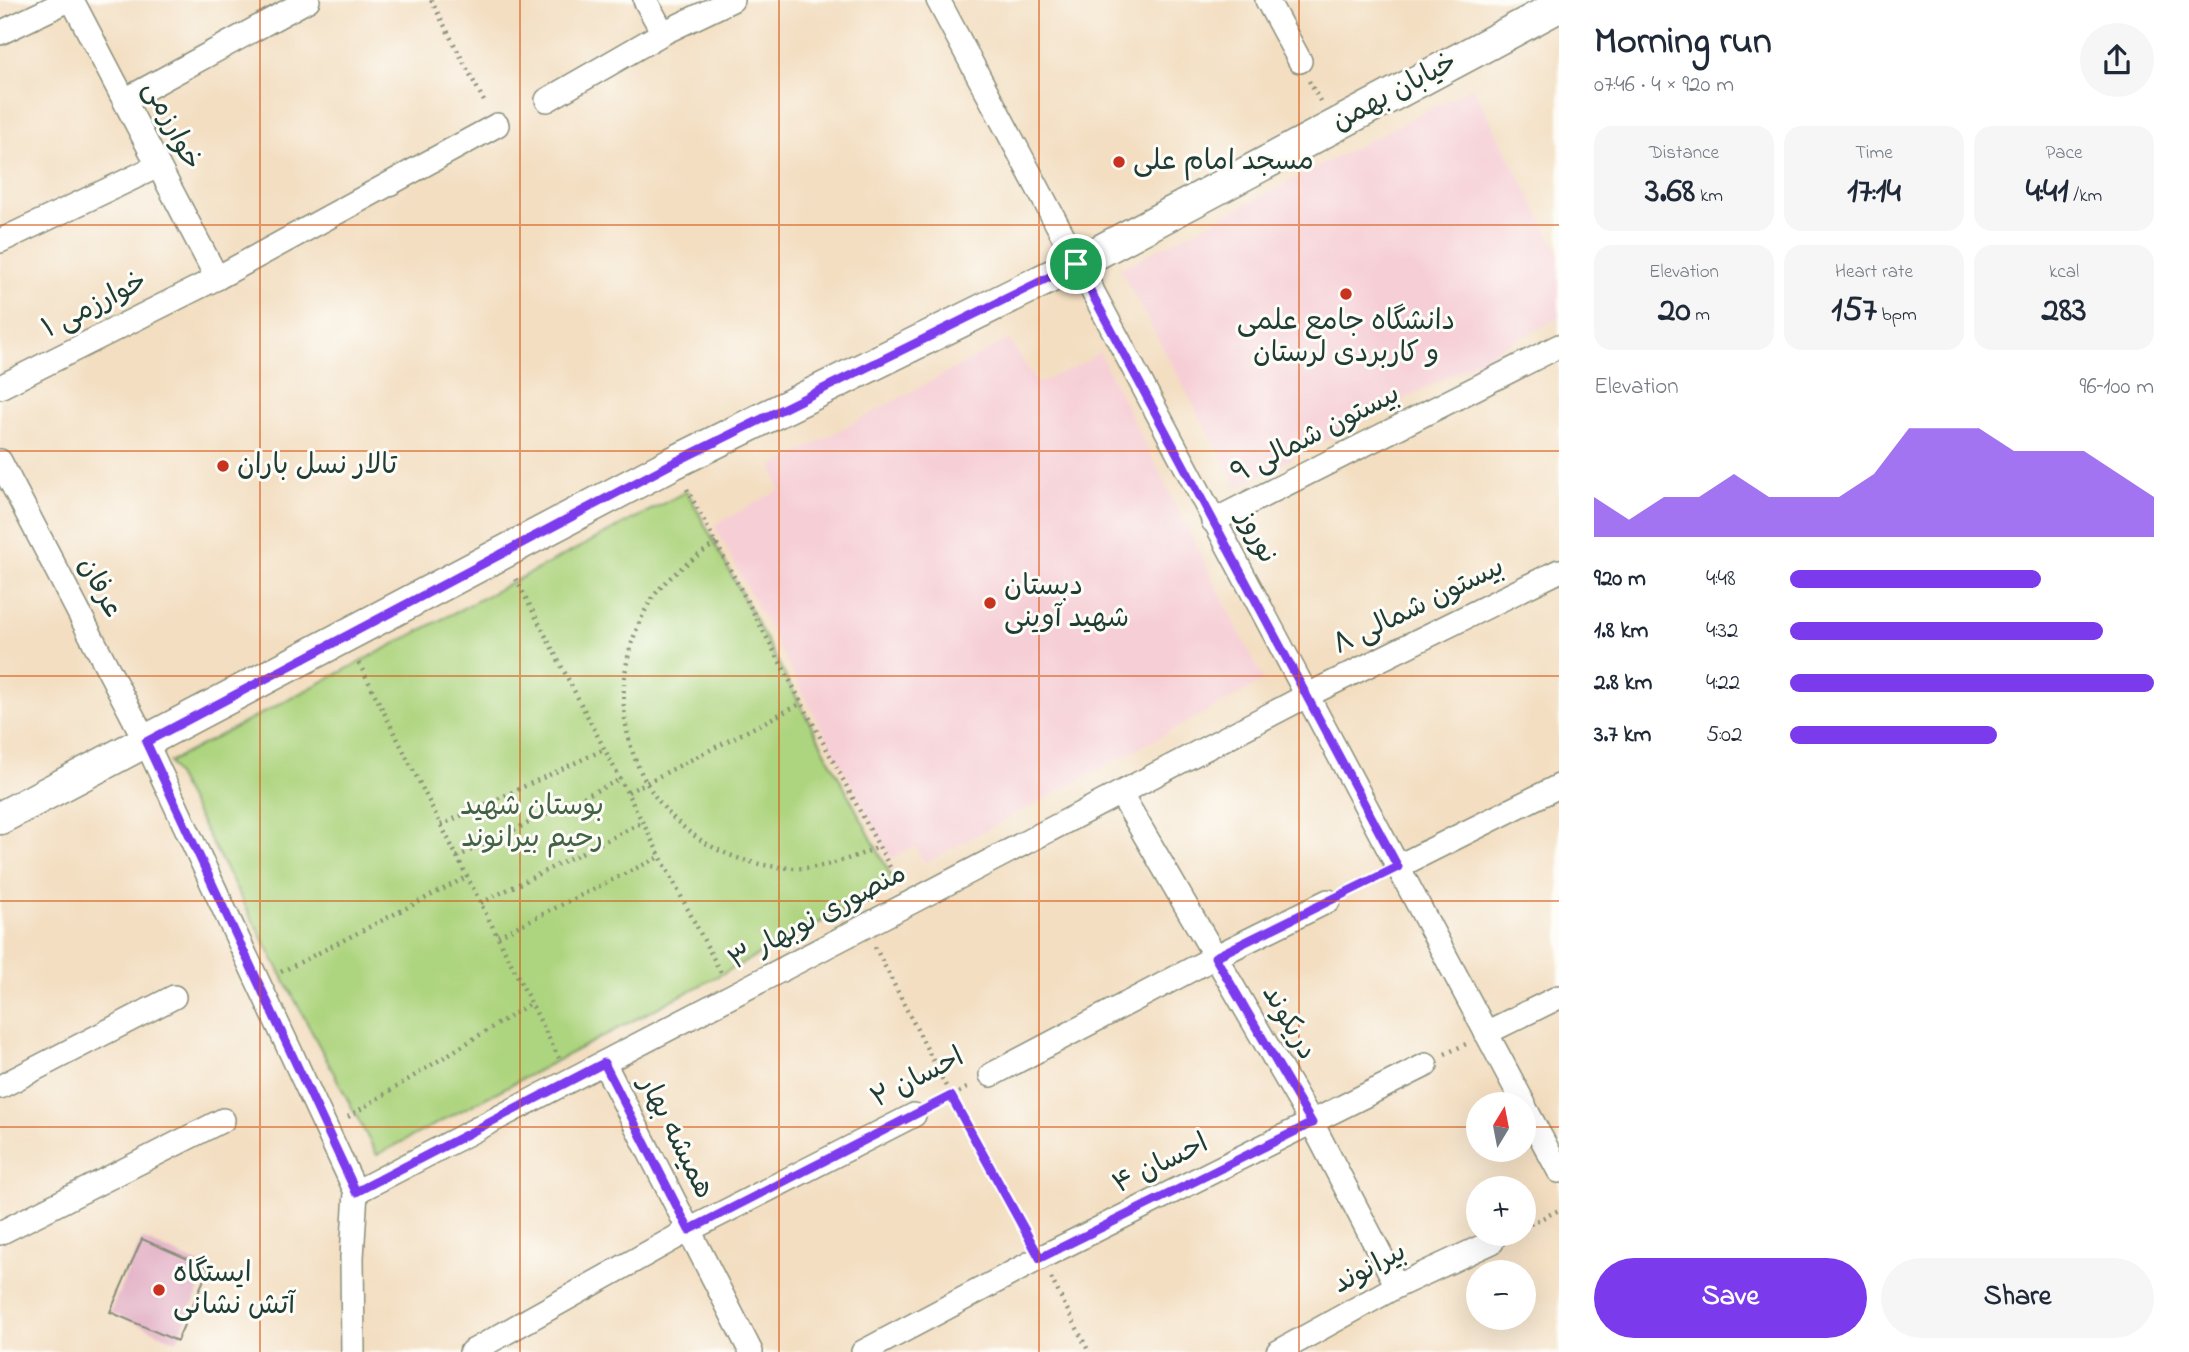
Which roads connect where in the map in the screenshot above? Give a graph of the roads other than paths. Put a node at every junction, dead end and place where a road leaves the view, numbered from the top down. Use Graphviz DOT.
graph roads {
  1 [pos="71,0"];
  2 [pos="308,0"];
  3 [pos="645,0"];
  4 [pos="732,0"];
  5 [pos="938,0"];
  6 [pos="1267,0"];
  7 [pos="1559,6"];
  8 [pos="0,33"];
  9 [pos="663,33"];
  10 [pos="1300,61"];
  11 [pos="125,100"];
  12 [pos="547,100"];
  13 [pos="497,125"];
  14 [pos="158,166"];
  15 [pos="0,241"];
  16 [pos="1076,264"];
  17 [pos="217,278"];
  18 [pos="1559,346"];
  19 [pos="0,387"];
  20 [pos="0,461"];
  21 [pos="1213,521"];
  22 [pos="1559,571"];
  23 [pos="1306,696"];
  24 [pos="146,742"];
  25 [pos="1559,786"];
  26 [pos="1121,793"];
  27 [pos="0,818"];
  28 [pos="1398,867"];
  29 [pos="1328,901"];
  30 [pos="1215,957"];
  31 [pos="174,997"];
  32 [pos="1559,997"];
  33 [pos="1486,1033"];
  34 [pos="604,1063"];
  35 [pos="1426,1065"];
  36 [pos="991,1075"];
  37 [pos="0,1087"];
  38 [pos="1517,1092"];
  39 [pos="914,1115"];
  40 [pos="223,1119"];
  41 [pos="1312,1123"];
  42 [pos="1536,1128"];
  43 [pos="1559,1171"];
  44 [pos="356,1192"];
  45 [pos="689,1230"];
  46 [pos="0,1233"];
  47 [pos="1483,1246"];
  48 [pos="1397,1286"];
  49 [pos="353,1352"];
  50 [pos="471,1352"];
  51 [pos="751,1352"];
  52 [pos="863,1352"];
  53 [pos="1278,1352"];
  1 -- 8 [label="street"];
  1 -- 11 [label="street, خوارزمی"];
  2 -- 11 [label="street"];
  3 -- 9 [label="street"];
  4 -- 9 [label="street"];
  5 -- 16 [label="street, نوروز"];
  6 -- 10 [label="street"];
  7 -- 16 [label="street, خیابان بهمن"];
  9 -- 12 [label="street"];
  11 -- 14 [label="street, خوارزمی"];
  13 -- 17 [label="street, خوارزمی ۱"];
  14 -- 15 [label="street"];
  14 -- 17 [label="street, خوارزمی"];
  16 -- 21 [label="street, نوروز"];
  16 -- 24 [label="street, خیابان بهمن"];
  17 -- 19 [label="street, خوارزمی ۱"];
  18 -- 21 [label="street, بیستون شمالی ۹"];
  20 -- 24 [label="street, عرفان"];
  21 -- 23 [label="street, نوروز"];
  22 -- 23 [label="street, بیستون شمالی ۸"];
  23 -- 26 [label="street, منصوری نوبهار ۳"];
  23 -- 28 [label="street, نوروز"];
  24 -- 27 [label="street, خیابان بهمن"];
  24 -- 44 [label="street, عرفان"];
  25 -- 28 [label="street"];
  26 -- 30 [label="street, دریکوند"];
  26 -- 34 [label="street, منصوری نوبهار ۳"];
  28 -- 33 [label="street, نوروز"];
  29 -- 30 [label="street, احسان ۲"];
  30 -- 36 [label="street, احسان ۲"];
  30 -- 41 [label="street, دریکوند"];
  31 -- 37 [label="street"];
  32 -- 33 [label="street"];
  33 -- 38 [label="street, نوروز"];
  34 -- 44 [label="street, منصوری نوبهار ۳"];
  34 -- 45 [label="street, همیشه بهار"];
  35 -- 41 [label="street, احسان ۴"];
  39 -- 45 [label="street, احسان ۲"];
  40 -- 46 [label="street"];
  41 -- 48 [label="street, دریکوند"];
  41 -- 52 [label="street, احسان ۴"];
  42 -- 43 [label="street, نوروز"];
  44 -- 49 [label="street"];
  45 -- 50 [label="street, احسان ۲"];
  45 -- 51 [label="street, همیشه بهار"];
  47 -- 48 [label="street, بیرانوند"];
  48 -- 53 [label="street, بیرانوند"];
}
